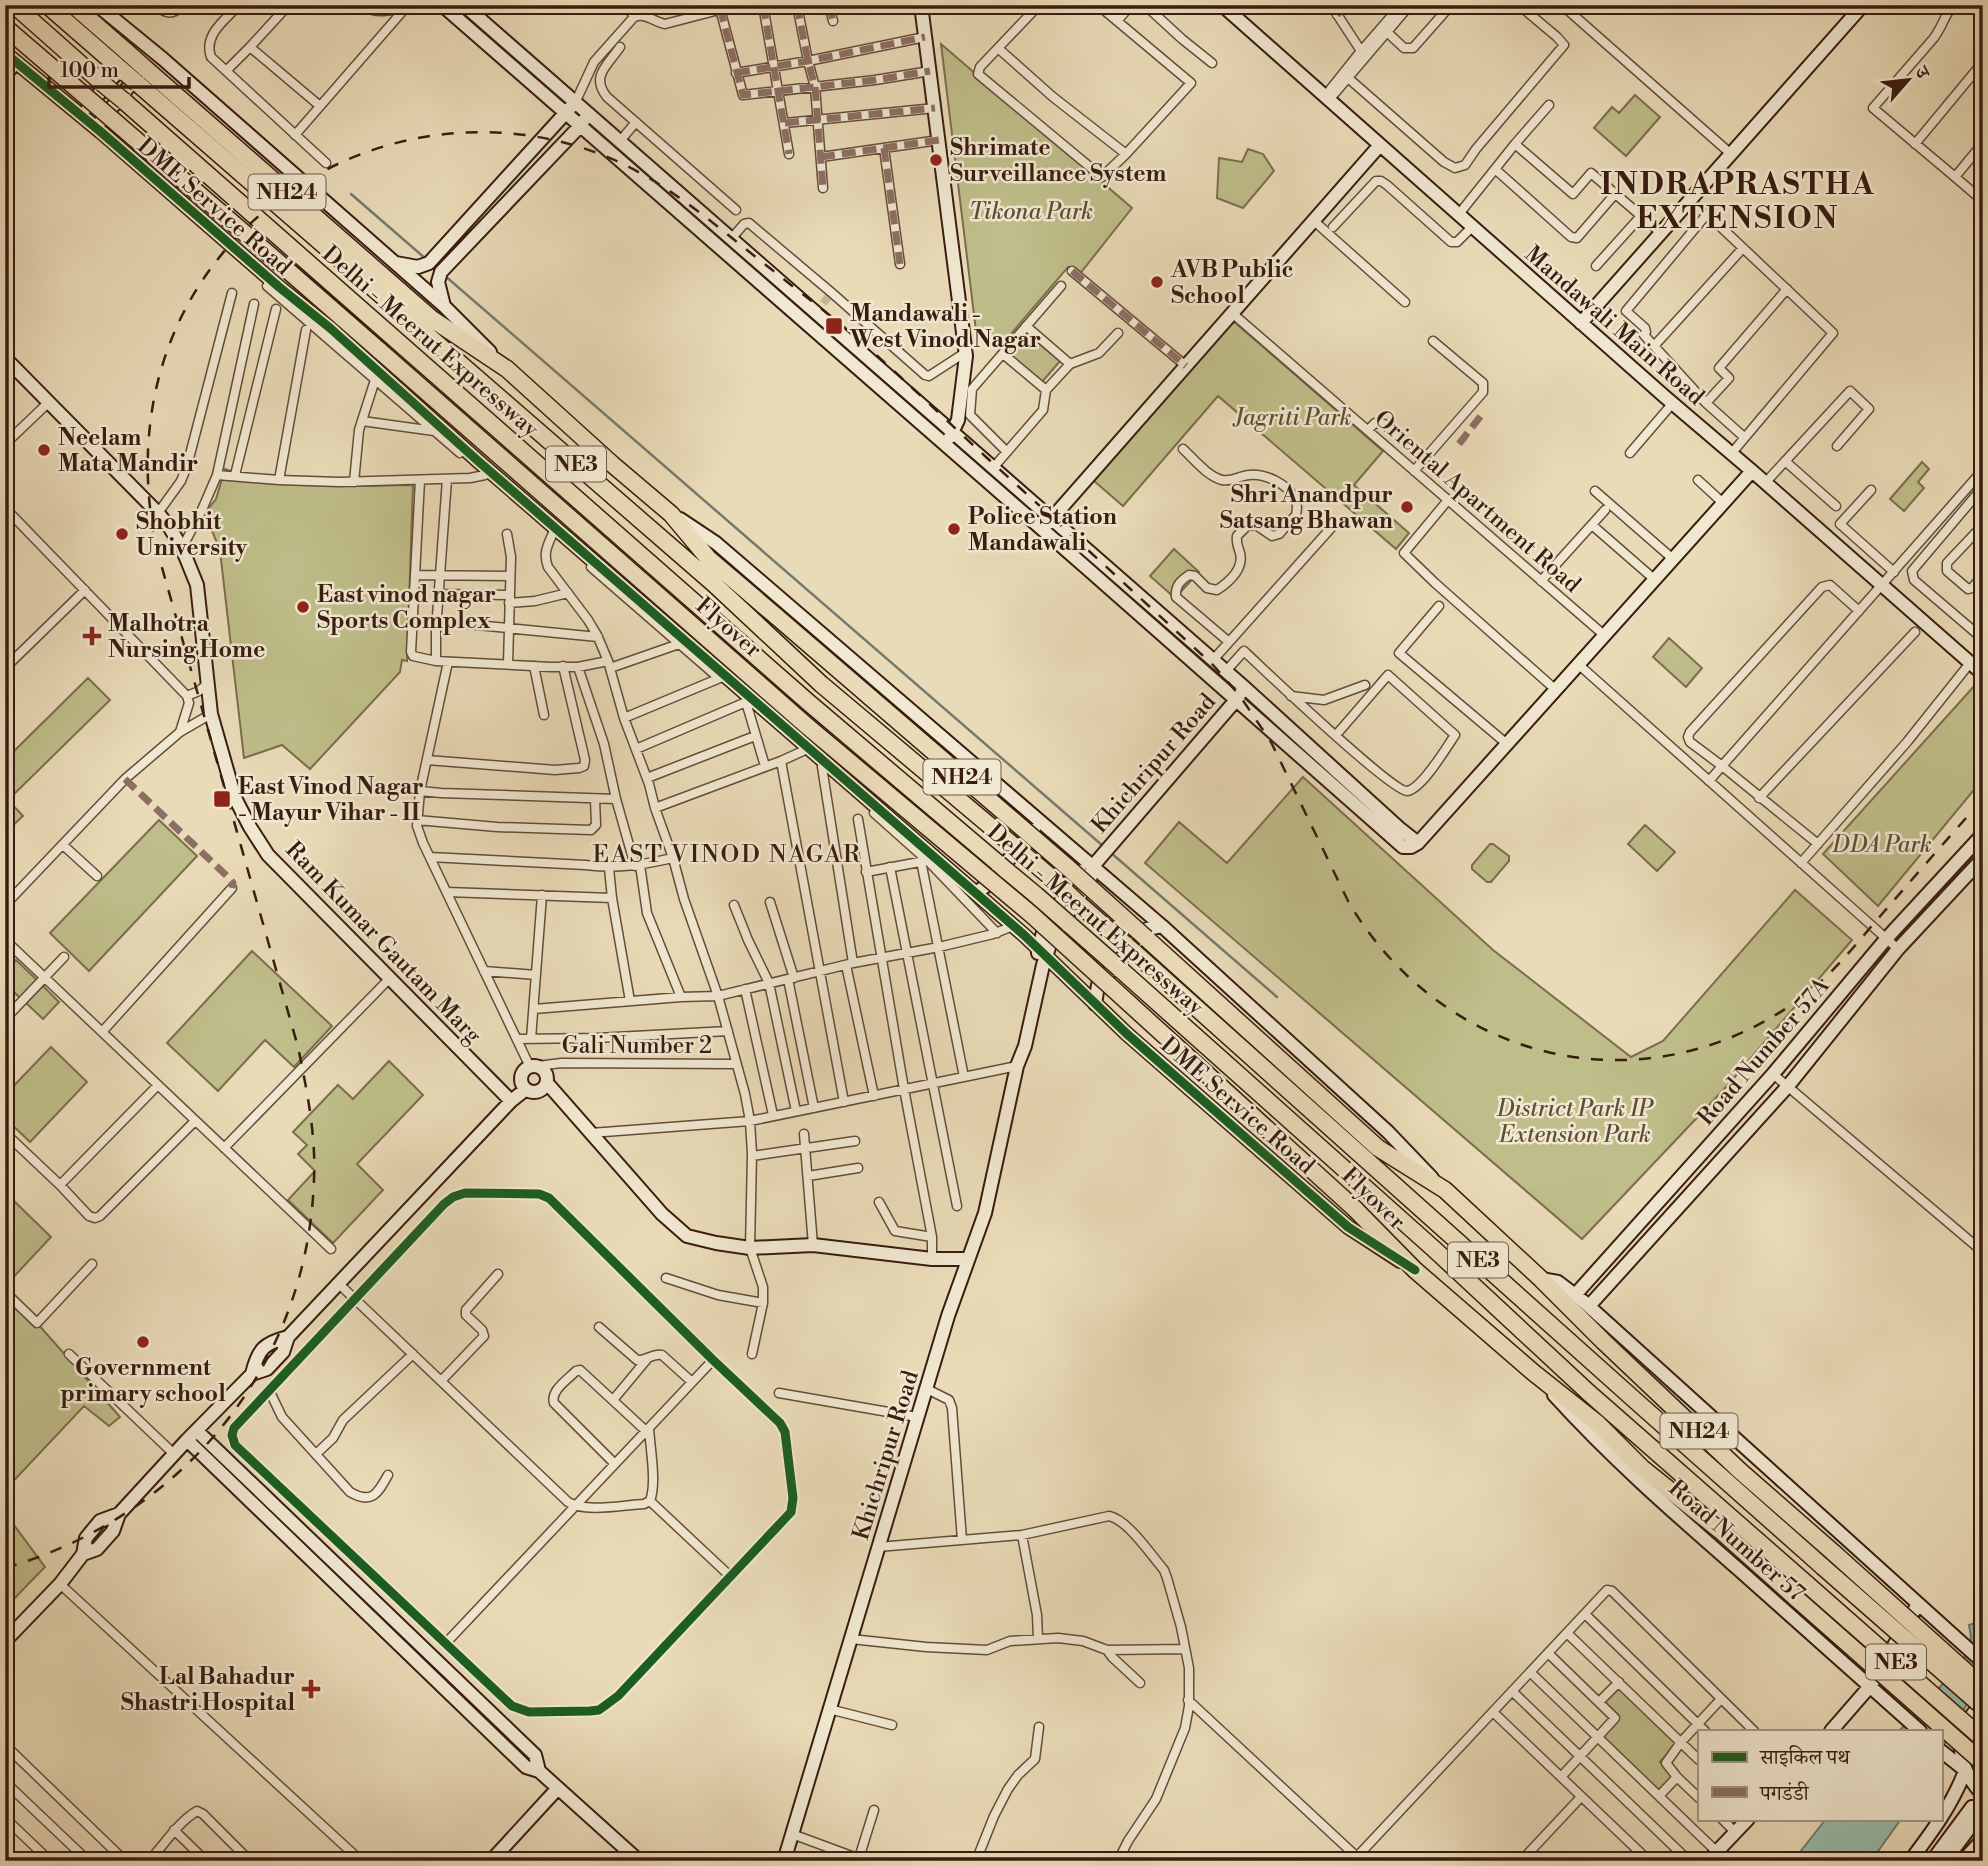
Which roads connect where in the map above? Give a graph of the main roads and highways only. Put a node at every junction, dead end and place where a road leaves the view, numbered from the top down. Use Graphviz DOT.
graph roads {
  1 [pos="13,5"];
  2 [pos="47,5"];
  3 [pos="74,5"];
  4 [pos="5,27"];
  5 [pos="1983,1687"];
  6 [pos="1983,1705"];
  7 [pos="1983,1739"];
  8 [pos="1983,1763"];
  1 -- 7 [label="highway, Delhi - Meerut Expressway / NE3, bridge"];
  2 -- 6 [label="highway, Delhi - Meerut Expressway / NE3, bridge"];
  3 -- 5 [label="highway, Flyover / NH24, bridge"];
  4 -- 8 [label="highway, Flyover / NH24, bridge"];
}
